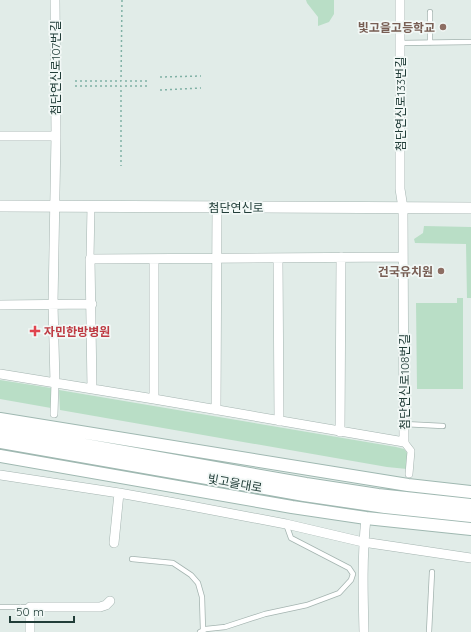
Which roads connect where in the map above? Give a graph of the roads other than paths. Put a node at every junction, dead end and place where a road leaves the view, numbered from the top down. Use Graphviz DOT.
graph roads {
  1 [pos="55,0"];
  2 [pos="400,0"];
  3 [pos="430,12"];
  4 [pos="471,42"];
  5 [pos="400,43"];
  6 [pos="430,43"];
  7 [pos="0,136"];
  8 [pos="56,136"];
  9 [pos="0,206"];
  10 [pos="55,206"];
  11 [pos="91,206"];
  12 [pos="217,206"];
  13 [pos="403,208"];
  14 [pos="471,208"];
  15 [pos="403,256"];
  16 [pos="340,257"];
  17 [pos="278,258"];
  18 [pos="90,259"];
  19 [pos="154,259"];
  20 [pos="216,259"];
  21 [pos="53,304"];
  22 [pos="92,304"];
  23 [pos="0,305"];
  24 [pos="0,374"];
  25 [pos="55,383"];
  26 [pos="92,389"];
  27 [pos="154,399"];
  28 [pos="216,410"];
  29 [pos="54,414"];
  30 [pos="0,418"];
  31 [pos="279,421"];
  32 [pos="404,424"];
  33 [pos="443,426"];
  34 [pos="0,430"];
  35 [pos="340,432"];
  36 [pos="0,442"];
  37 [pos="404,442"];
  38 [pos="0,456"];
  39 [pos="409,474"];
  40 [pos="0,476"];
  41 [pos="471,492"];
  42 [pos="119,493"];
  43 [pos="471,504"];
  44 [pos="471,516"];
  45 [pos="366,518"];
  46 [pos="286,524"];
  47 [pos="471,529"];
  48 [pos="363,542"];
  49 [pos="114,543"];
  50 [pos="471,558"];
  51 [pos="132,559"];
  52 [pos="432,572"];
  53 [pos="110,601"];
  54 [pos="0,607"];
  55 [pos="30,607"];
  56 [pos="202,631"];
  57 [pos="30,632"];
  58 [pos="364,632"];
  59 [pos="429,632"];
  1 -- 8 [label="street, 첨단연신로107번길"];
  2 -- 5 [label="street, 첨단연신로133번길"];
  3 -- 6 [label="lane"];
  4 -- 6 [label="lane"];
  5 -- 6 [label="lane"];
  5 -- 13 [label="street, 첨단연신로133번길"];
  7 -- 8 [label="street"];
  8 -- 10 [label="street, 첨단연신로107번길"];
  9 -- 10 [label="street, 첨단연신로"];
  10 -- 11 [label="street, 첨단연신로"];
  10 -- 21 [label="street"];
  11 -- 12 [label="street, 첨단연신로"];
  11 -- 18 [label="street"];
  12 -- 13 [label="street, 첨단연신로"];
  12 -- 20 [label="street"];
  13 -- 14 [label="street, 첨단연신로"];
  13 -- 15 [label="street, 첨단연신로108번길"];
  15 -- 16 [label="street"];
  15 -- 32 [label="street, 첨단연신로108번길"];
  16 -- 17 [label="street"];
  16 -- 35 [label="street"];
  17 -- 20 [label="street"];
  17 -- 31 [label="street"];
  18 -- 19 [label="street"];
  18 -- 22 [label="street"];
  19 -- 20 [label="street"];
  19 -- 27 [label="street"];
  20 -- 28 [label="street"];
  21 -- 22 [label="street"];
  21 -- 23 [label="street"];
  21 -- 25 [label="street"];
  22 -- 26 [label="street"];
  24 -- 25 [label="street, 첨단연신로108번길"];
  25 -- 26 [label="street, 첨단연신로108번길"];
  25 -- 29 [label="street"];
  26 -- 27 [label="street, 첨단연신로108번길"];
  27 -- 28 [label="street, 첨단연신로108번길"];
  28 -- 31 [label="street, 첨단연신로108번길"];
  30 -- 41 [label="main road"];
  31 -- 35 [label="street, 첨단연신로108번길"];
  32 -- 33 [label="lane"];
  32 -- 37 [label="street, 첨단연신로108번길"];
  34 -- 43 [label="main road, 빛고을대로"];
  35 -- 37 [label="street, 첨단연신로108번길"];
  36 -- 44 [label="main road, 빛고을대로"];
  37 -- 39 [label="street"];
  38 -- 45 [label="main road"];
  40 -- 42 [label="street"];
  42 -- 46 [label="street"];
  42 -- 49 [label="street"];
  45 -- 47 [label="main road"];
  45 -- 48 [label="street"];
  46 -- 48 [label="street"];
  46 -- 56 [label="lane"];
  48 -- 50 [label="street"];
  48 -- 58 [label="street"];
  51 -- 56 [label="lane"];
  52 -- 59 [label="lane"];
  53 -- 55 [label="street"];
  54 -- 55 [label="lane"];
  55 -- 57 [label="street"];
}
